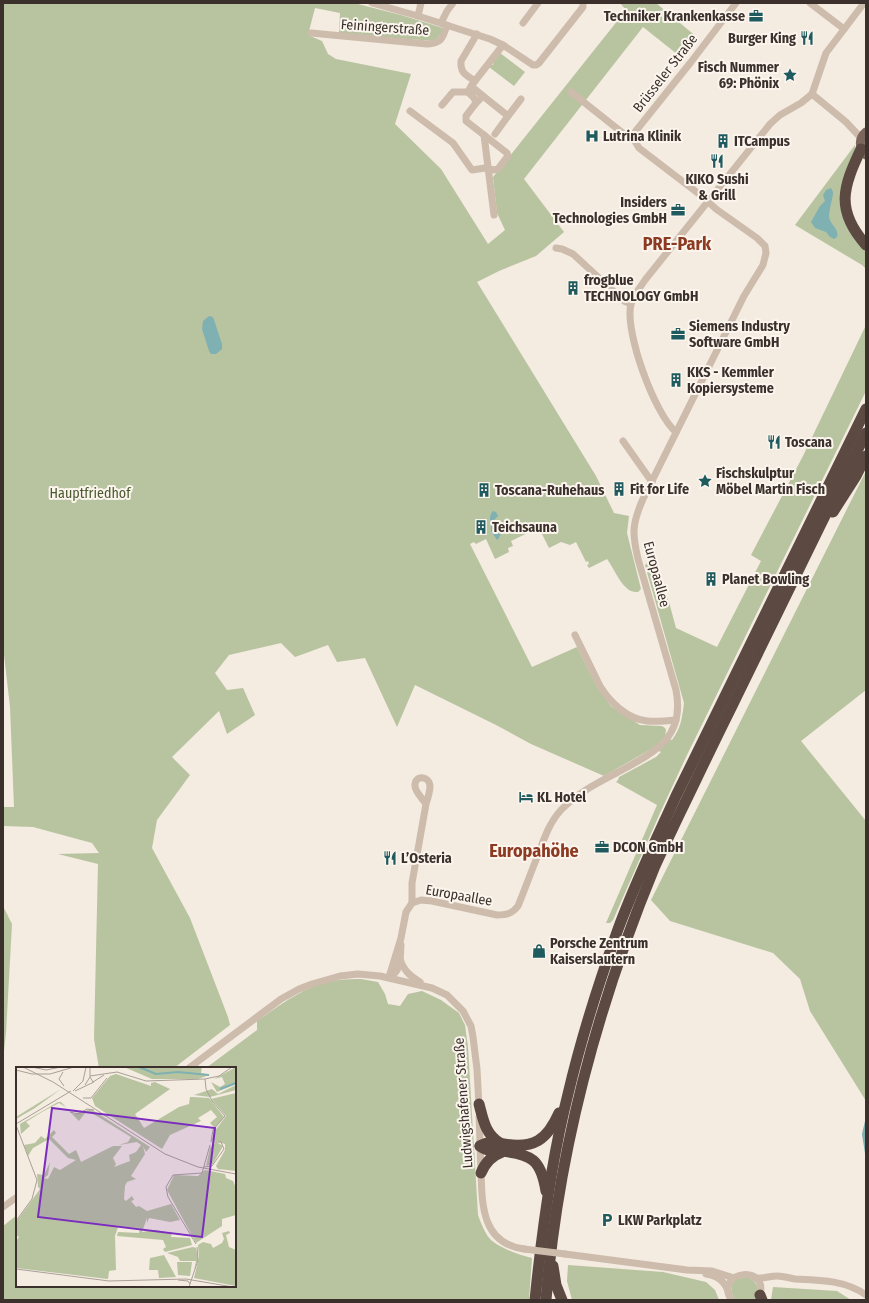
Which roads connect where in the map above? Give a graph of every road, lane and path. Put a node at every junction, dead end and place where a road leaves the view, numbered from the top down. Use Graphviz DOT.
graph roads {
  1 [pos="372,3"];
  2 [pos="422,3"];
  3 [pos="453,3"];
  4 [pos="538,3"];
  5 [pos="584,3"];
  6 [pos="587,3"];
  7 [pos="736,3"];
  8 [pos="810,3"];
  9 [pos="864,3"];
  10 [pos="418,16"];
  11 [pos="522,23"];
  12 [pos="444,24"];
  13 [pos="844,29"];
  14 [pos="311,33"];
  15 [pos="477,34"];
  16 [pos="503,45"];
  17 [pos="471,86"];
  18 [pos="571,92"];
  19 [pos="812,94"];
  20 [pos="483,96"];
  21 [pos="521,99"];
  22 [pos="476,103"];
  23 [pos="442,105"];
  24 [pos="410,111"];
  25 [pos="508,116"];
  26 [pos="495,134"];
  27 [pos="864,134"];
  28 [pos="484,135"];
  29 [pos="633,138"];
  30 [pos="864,155"];
  31 [pos="488,170"];
  32 [pos="708,202"];
  33 [pos="494,215"];
  34 [pos="866,235"];
  35 [pos="866,245"];
  36 [pos="556,248"];
  37 [pos="631,304"];
  38 [pos="866,409"];
  39 [pos="676,432"];
  40 [pos="866,433"];
  41 [pos="623,441"];
  42 [pos="866,456"];
  43 [pos="652,482"];
  44 [pos="816,533"];
  45 [pos="575,635"];
  46 [pos="676,720"];
  47 [pos="426,804"];
  48 [pos="412,903"];
  49 [pos="401,938"];
  50 [pos="400,959"];
  51 [pos="389,977"];
  52 [pos="427,986"];
  53 [pos="190,1067"];
  54 [pos="568,1094"];
  55 [pos="478,1104"];
  56 [pos="480,1146"];
  57 [pos="501,1147"];
  58 [pos="481,1174"];
  59 [pos="16,1198"];
  60 [pos="547,1200"];
  61 [pos="3,1207"];
  62 [pos="552,1239"];
  63 [pos="687,1270"];
  64 [pos="734,1278"];
  65 [pos="756,1278"];
  66 [pos="785,1278"];
  67 [pos="728,1291"];
  68 [pos="866,1295"];
  69 [pos="760,1296"];
  70 [pos="535,1300"];
  71 [pos="546,1300"];
  72 [pos="562,1300"];
  73 [pos="731,1300"];
  1 -- 10 [label="street"];
  2 -- 10 [label="street"];
  3 -- 12 [label="street"];
  4 -- 11 [label="street"];
  5 -- 6 [label="street"];
  5 -- 16 [label="street"];
  7 -- 29 [label="street, Brüsseler Straße"];
  8 -- 13 [label="street"];
  9 -- 13 [label="street"];
  10 -- 12 [label="street"];
  12 -- 14 [label="street, Feiningerstraße"];
  12 -- 15 [label="street"];
  13 -- 19 [label="street"];
  15 -- 16 [label="street"];
  15 -- 17 [label="street"];
  16 -- 17 [label="street"];
  17 -- 20 [label="street"];
  17 -- 22 [label="street"];
  17 -- 23 [label="street"];
  18 -- 29 [label="street"];
  19 -- 27 [label="street"];
  19 -- 32 [label="street"];
  20 -- 22 [label="street"];
  20 -- 25 [label="street"];
  21 -- 25 [label="street"];
  22 -- 28 [label="street"];
  24 -- 31 [label="street"];
  25 -- 26 [label="street"];
  27 -- 30 [label="main road"];
  28 -- 31 [label="street"];
  28 -- 31 [label="street"];
  29 -- 32 [label="street"];
  30 -- 34 [label="highway"];
  30 -- 35 [label="highway"];
  31 -- 33 [label="street"];
  32 -- 37 [label="street"];
  32 -- 39 [label="street, Europaallee"];
  36 -- 37 [label="street"];
  37 -- 39 [label="street"];
  38 -- 54 [label="highway"];
  39 -- 43 [label="street, Europaallee"];
  40 -- 44 [label="highway"];
  41 -- 43 [label="street"];
  42 -- 44 [label="highway"];
  43 -- 46 [label="street, Europaallee"];
  44 -- 62 [label="highway"];
  45 -- 46 [label="street"];
  46 -- 48 [label="street, Europaallee"];
  47 -- 48 [label="street, Europaallee"];
  48 -- 49 [label="street, Europaallee"];
  49 -- 50 [label="street, Europaallee"];
  49 -- 51 [label="street, Europaallee"];
  50 -- 51 [label="street, Europaallee"];
  50 -- 52 [label="street"];
  51 -- 52 [label="street, Ludwigshafener Straße"];
  51 -- 53 [label="street, Ludwigshafener Straße"];
  52 -- 55 [label="street, Ludwigshafener Straße"];
  54 -- 57 [label="highway"];
  54 -- 60 [label="highway"];
  55 -- 56 [label="street, Ludwigshafener Straße"];
  55 -- 57 [label="highway"];
  56 -- 57 [label="highway"];
  56 -- 58 [label="street, Ludwigshafener Straße"];
  57 -- 58 [label="highway"];
  57 -- 60 [label="highway"];
  58 -- 63 [label="street, Ludwigshafener Straße, bridge"];
  59 -- 61 [label="street"];
  60 -- 70 [label="highway"];
  62 -- 71 [label="highway"];
  62 -- 72 [label="highway"];
  63 -- 64 [label="street, Ludwigshafener Straße"];
  63 -- 67 [label="street, Ludwigshafener Straße"];
  64 -- 65 [label="street"];
  64 -- 67 [label="street"];
  65 -- 66 [label="street"];
  65 -- 69 [label="street"];
  66 -- 68 [label="street"];
  66 -- 69 [label="street"];
  67 -- 73 [label="street"];
}
